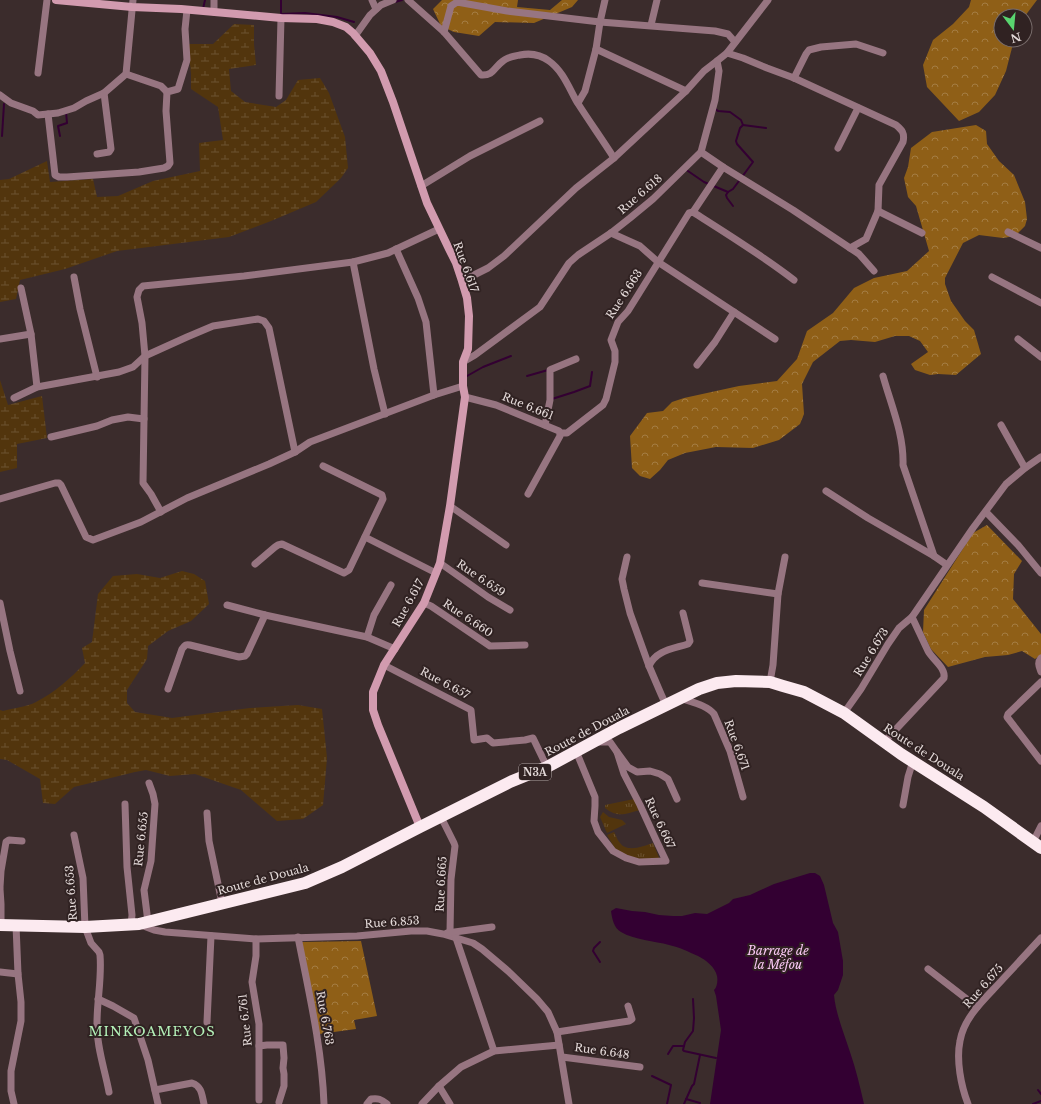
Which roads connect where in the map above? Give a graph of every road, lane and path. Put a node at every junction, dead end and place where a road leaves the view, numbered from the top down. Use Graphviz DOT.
graph roads {
  1 [pos="47,0"];
  2 [pos="56,0"];
  3 [pos="214,0"];
  4 [pos="372,0"];
  5 [pos="393,0"];
  6 [pos="408,0"];
  7 [pos="605,0"];
  8 [pos="657,0"];
  9 [pos="768,0"];
  10 [pos="132,3"];
  11 [pos="376,9"];
  12 [pos="187,10"];
  13 [pos="214,12"];
  14 [pos="281,18"];
  15 [pos="600,22"];
  16 [pos="651,25"];
  17 [pos="444,32"];
  18 [pos="355,36"];
  19 [pos="735,42"];
  20 [pos="596,49"];
  21 [pos="727,53"];
  22 [pos="883,53"];
  23 [pos="717,61"];
  24 [pos="38,73"];
  25 [pos="126,74"];
  26 [pos="794,78"];
  27 [pos="686,90"];
  28 [pos="167,92"];
  29 [pos="104,93"];
  30 [pos="0,95"];
  31 [pos="279,96"];
  32 [pos="578,103"];
  33 [pos="858,108"];
  34 [pos="48,114"];
  35 [pos="540,121"];
  36 [pos="838,148"];
  37 [pos="701,152"];
  38 [pos="97,154"];
  39 [pos="614,158"];
  40 [pos="723,168"];
  41 [pos="421,186"];
  42 [pos="878,211"];
  43 [pos="693,212"];
  44 [pos="439,229"];
  45 [pos="1008,232"];
  46 [pos="611,233"];
  47 [pos="922,233"];
  48 [pos="850,248"];
  49 [pos="1041,248"];
  50 [pos="396,249"];
  51 [pos="353,262"];
  52 [pos="658,262"];
  53 [pos="874,271"];
  54 [pos="74,277"];
  55 [pos="992,277"];
  56 [pos="794,280"];
  57 [pos="462,281"];
  58 [pos="21,288"];
  59 [pos="1041,302"];
  60 [pos="734,312"];
  61 [pos="31,334"];
  62 [pos="0,339"];
  63 [pos="775,339"];
  64 [pos="1018,339"];
  65 [pos="145,356"];
  66 [pos="1041,357"];
  67 [pos="576,359"];
  68 [pos="463,362"];
  69 [pos="697,365"];
  70 [pos="883,376"];
  71 [pos="97,377"];
  72 [pos="463,386"];
  73 [pos="37,387"];
  74 [pos="434,395"];
  75 [pos="465,397"];
  76 [pos="14,398"];
  77 [pos="385,414"];
  78 [pos="144,419"];
  79 [pos="545,425"];
  80 [pos="1001,425"];
  81 [pos="560,433"];
  82 [pos="51,437"];
  83 [pos="295,452"];
  84 [pos="1041,458"];
  85 [pos="323,466"];
  86 [pos="1025,468"];
  87 [pos="826,491"];
  88 [pos="528,494"];
  89 [pos="0,499"];
  90 [pos="450,506"];
  91 [pos="161,512"];
  92 [pos="986,512"];
  93 [pos="365,537"];
  94 [pos="506,544"];
  95 [pos="934,556"];
  96 [pos="626,557"];
  97 [pos="785,557"];
  98 [pos="440,563"];
  99 [pos="255,564"];
  100 [pos="947,565"];
  101 [pos="436,573"];
  102 [pos="1041,573"];
  103 [pos="702,583"];
  104 [pos="391,585"];
  105 [pos="778,594"];
  106 [pos="424,603"];
  107 [pos="0,604"];
  108 [pos="227,605"];
  109 [pos="510,610"];
  110 [pos="683,613"];
  111 [pos="265,615"];
  112 [pos="912,617"];
  113 [pos="367,637"];
  114 [pos="525,645"];
  115 [pos="395,649"];
  116 [pos="1041,658"];
  117 [pos="384,665"];
  118 [pos="649,666"];
  119 [pos="1041,672"];
  120 [pos="770,682"];
  121 [pos="1041,682"];
  122 [pos="168,689"];
  123 [pos="20,691"];
  124 [pos="680,698"];
  125 [pos="666,705"];
  126 [pos="844,713"];
  127 [pos="595,742"];
  128 [pos="884,742"];
  129 [pos="576,751"];
  130 [pos="616,752"];
  131 [pos="913,761"];
  132 [pos="1041,761"];
  133 [pos="547,767"];
  134 [pos="149,783"];
  135 [pos="743,797"];
  136 [pos="677,799"];
  137 [pos="125,804"];
  138 [pos="903,805"];
  139 [pos="206,813"];
  140 [pos="441,816"];
  141 [pos="420,826"];
  142 [pos="1041,826"];
  143 [pos="74,835"];
  144 [pos="22,841"];
  145 [pos="1037,845"];
  146 [pos="0,888"];
  147 [pos="222,903"];
  148 [pos="139,924"];
  149 [pos="0,925"];
  150 [pos="16,925"];
  151 [pos="85,927"];
  152 [pos="492,927"];
  153 [pos="446,933"];
  154 [pos="211,936"];
  155 [pos="298,937"];
  156 [pos="456,938"];
  157 [pos="1041,938"];
  158 [pos="256,939"];
  159 [pos="928,969"];
  160 [pos="0,972"];
  161 [pos="18,974"];
  162 [pos="98,999"];
  163 [pos="628,1006"];
  164 [pos="977,1007"];
  165 [pos="207,1022"];
  166 [pos="557,1032"];
  167 [pos="559,1045"];
  168 [pos="259,1046"];
  169 [pos="494,1051"];
  170 [pos="562,1057"];
  171 [pos="640,1068"];
  172 [pos="439,1086"];
  173 [pos="155,1090"];
  174 [pos="109,1092"];
  175 [pos="259,1100"];
  176 [pos="279,1102"];
  177 [pos="14,1104"];
  178 [pos="158,1104"];
  179 [pos="204,1104"];
  180 [pos="324,1104"];
  181 [pos="367,1104"];
  182 [pos="387,1104"];
  183 [pos="422,1104"];
  184 [pos="450,1104"];
  185 [pos="569,1104"];
  186 [pos="968,1104"];
  1 -- 24 [label="street"];
  2 -- 10 [label="street, Rue 6.617"];
  3 -- 13 [label="street"];
  4 -- 11 [label="street"];
  5 -- 11 [label="street"];
  6 -- 17 [label="street"];
  7 -- 15 [label="street"];
  8 -- 16 [label="street"];
  9 -- 19 [label="street"];
  10 -- 12 [label="street, Rue 6.617"];
  10 -- 25 [label="street"];
  11 -- 18 [label="street"];
  12 -- 13 [label="street, Rue 6.617"];
  12 -- 28 [label="street"];
  13 -- 14 [label="street, Rue 6.617"];
  14 -- 18 [label="street, Rue 6.617"];
  14 -- 31 [label="street"];
  15 -- 16 [label="street"];
  15 -- 17 [label="street"];
  15 -- 20 [label="street"];
  16 -- 19 [label="street"];
  17 -- 32 [label="street"];
  18 -- 41 [label="street, Rue 6.617"];
  19 -- 21 [label="street"];
  20 -- 27 [label="street"];
  20 -- 32 [label="street"];
  21 -- 23 [label="street"];
  21 -- 26 [label="street"];
  22 -- 26 [label="street"];
  23 -- 27 [label="street"];
  23 -- 37 [label="street"];
  25 -- 28 [label="street"];
  25 -- 29 [label="street"];
  26 -- 33 [label="street"];
  27 -- 39 [label="street"];
  28 -- 34 [label="street"];
  29 -- 34 [label="street"];
  29 -- 38 [label="street"];
  30 -- 34 [label="street"];
  32 -- 39 [label="street"];
  33 -- 36 [label="street"];
  33 -- 42 [label="street"];
  35 -- 41 [label="street"];
  37 -- 40 [label="street"];
  37 -- 46 [label="street, Rue 6.618"];
  39 -- 57 [label="street"];
  40 -- 43 [label="street, Rue 6.663"];
  40 -- 48 [label="street"];
  41 -- 44 [label="street, Rue 6.617"];
  42 -- 47 [label="street"];
  42 -- 48 [label="street"];
  43 -- 52 [label="street, Rue 6.663"];
  43 -- 56 [label="street"];
  44 -- 50 [label="street"];
  44 -- 57 [label="street, Rue 6.617"];
  45 -- 49 [label="street"];
  46 -- 52 [label="street"];
  46 -- 68 [label="street, Rue 6.618"];
  48 -- 53 [label="street"];
  50 -- 51 [label="street"];
  50 -- 74 [label="street"];
  51 -- 65 [label="street"];
  51 -- 77 [label="street"];
  52 -- 60 [label="street"];
  52 -- 81 [label="street, Rue 6.663"];
  54 -- 71 [label="street"];
  55 -- 59 [label="street"];
  57 -- 68 [label="street, Rue 6.617"];
  58 -- 61 [label="street"];
  60 -- 63 [label="street"];
  60 -- 69 [label="street"];
  61 -- 62 [label="street"];
  61 -- 73 [label="street"];
  64 -- 66 [label="street"];
  65 -- 71 [label="street"];
  65 -- 78 [label="street"];
  65 -- 83 [label="street"];
  67 -- 79 [label="street"];
  68 -- 72 [label="street, Rue 6.617"];
  70 -- 95 [label="street"];
  71 -- 73 [label="street"];
  72 -- 74 [label="street"];
  72 -- 75 [label="street, Rue 6.617"];
  73 -- 76 [label="street"];
  74 -- 77 [label="street"];
  75 -- 79 [label="street, Rue 6.661"];
  75 -- 90 [label="street, Rue 6.617"];
  77 -- 83 [label="street"];
  78 -- 82 [label="street"];
  78 -- 91 [label="street"];
  79 -- 81 [label="street, Rue 6.661"];
  80 -- 86 [label="street"];
  81 -- 88 [label="street, Rue 6.661"];
  83 -- 91 [label="street"];
  84 -- 86 [label="street, Rue 6.673"];
  85 -- 93 [label="street"];
  86 -- 92 [label="street, Rue 6.673"];
  87 -- 95 [label="street"];
  89 -- 91 [label="street"];
  90 -- 94 [label="street"];
  90 -- 98 [label="street, Rue 6.617"];
  92 -- 100 [label="street, Rue 6.673"];
  92 -- 102 [label="street"];
  93 -- 99 [label="street"];
  93 -- 101 [label="street"];
  95 -- 100 [label="street"];
  96 -- 118 [label="street"];
  97 -- 105 [label="street"];
  98 -- 101 [label="street, Rue 6.617"];
  98 -- 109 [label="street, Rue 6.659"];
  100 -- 112 [label="street, Rue 6.673"];
  101 -- 106 [label="street, Rue 6.617"];
  103 -- 105 [label="street"];
  104 -- 113 [label="street"];
  105 -- 120 [label="street"];
  106 -- 114 [label="street, Rue 6.660"];
  106 -- 115 [label="street, Rue 6.617"];
  107 -- 123 [label="street"];
  108 -- 111 [label="street"];
  110 -- 118 [label="street"];
  111 -- 113 [label="street"];
  111 -- 122 [label="street"];
  112 -- 126 [label="street, Rue 6.673"];
  112 -- 128 [label="street"];
  113 -- 115 [label="street"];
  115 -- 117 [label="street, Rue 6.617"];
  116 -- 119 [label="street"];
  117 -- 133 [label="street, Rue 6.657"];
  117 -- 141 [label="street, Rue 6.617"];
  118 -- 125 [label="street"];
  120 -- 124 [label="highway, Route de Douala / N3A"];
  120 -- 126 [label="highway, Route de Douala / N3A"];
  121 -- 132 [label="street"];
  124 -- 125 [label="highway, Route de Douala / N3A"];
  124 -- 135 [label="street, Rue 6.671"];
  125 -- 127 [label="highway, Route de Douala / N3A"];
  126 -- 128 [label="highway, Route de Douala / N3A"];
  127 -- 129 [label="highway, Route de Douala / N3A"];
  127 -- 130 [label="street"];
  128 -- 131 [label="highway, Route de Douala / N3A"];
  129 -- 130 [label="street, Rue 6.667"];
  129 -- 133 [label="highway, Route de Douala / N3A"];
  130 -- 136 [label="street"];
  131 -- 138 [label="street"];
  131 -- 145 [label="highway, Route de Douala / N3A"];
  133 -- 140 [label="highway, Route de Douala / N3A"];
  134 -- 148 [label="street, Rue 6.655"];
  137 -- 148 [label="street"];
  139 -- 147 [label="street"];
  140 -- 141 [label="highway, Route de Douala / N3A"];
  140 -- 153 [label="street, Rue 6.665"];
  141 -- 147 [label="highway, Route de Douala / N3A"];
  142 -- 145 [label="street"];
  143 -- 151 [label="street, Rue 6.653"];
  144 -- 146 [label="street"];
  146 -- 149 [label="street"];
  147 -- 148 [label="highway, Route de Douala / N3A"];
  148 -- 151 [label="highway, Route de Douala / N3A"];
  148 -- 154 [label="street, Rue 6.853"];
  149 -- 150 [label="highway, Route de Douala / N3A"];
  150 -- 151 [label="highway, Route de Douala / N3A"];
  150 -- 161 [label="street"];
  151 -- 162 [label="street"];
  152 -- 153 [label="street"];
  153 -- 155 [label="street, Rue 6.853"];
  153 -- 156 [label="street, Rue 6.853"];
  154 -- 158 [label="street, Rue 6.853"];
  154 -- 165 [label="street"];
  155 -- 158 [label="street, Rue 6.853"];
  155 -- 180 [label="street, Rue 6.763"];
  156 -- 166 [label="street, Rue 6.853"];
  156 -- 169 [label="street"];
  157 -- 164 [label="street, Rue 6.675"];
  158 -- 168 [label="street, Rue 6.761"];
  159 -- 164 [label="street"];
  160 -- 161 [label="street"];
  161 -- 177 [label="street"];
  162 -- 173 [label="street"];
  162 -- 174 [label="street"];
  163 -- 166 [label="street"];
  164 -- 186 [label="street, Rue 6.675"];
  166 -- 167 [label="street, Rue 6.853"];
  167 -- 169 [label="street"];
  167 -- 170 [label="street, Rue 6.853"];
  168 -- 175 [label="street, Rue 6.761"];
  168 -- 176 [label="street"];
  169 -- 172 [label="street"];
  170 -- 171 [label="street, Rue 6.648"];
  170 -- 185 [label="street, Rue 6.853"];
  172 -- 183 [label="street"];
  172 -- 184 [label="street"];
  173 -- 178 [label="street"];
  173 -- 179 [label="street"];
  181 -- 182 [label="street"];
}
